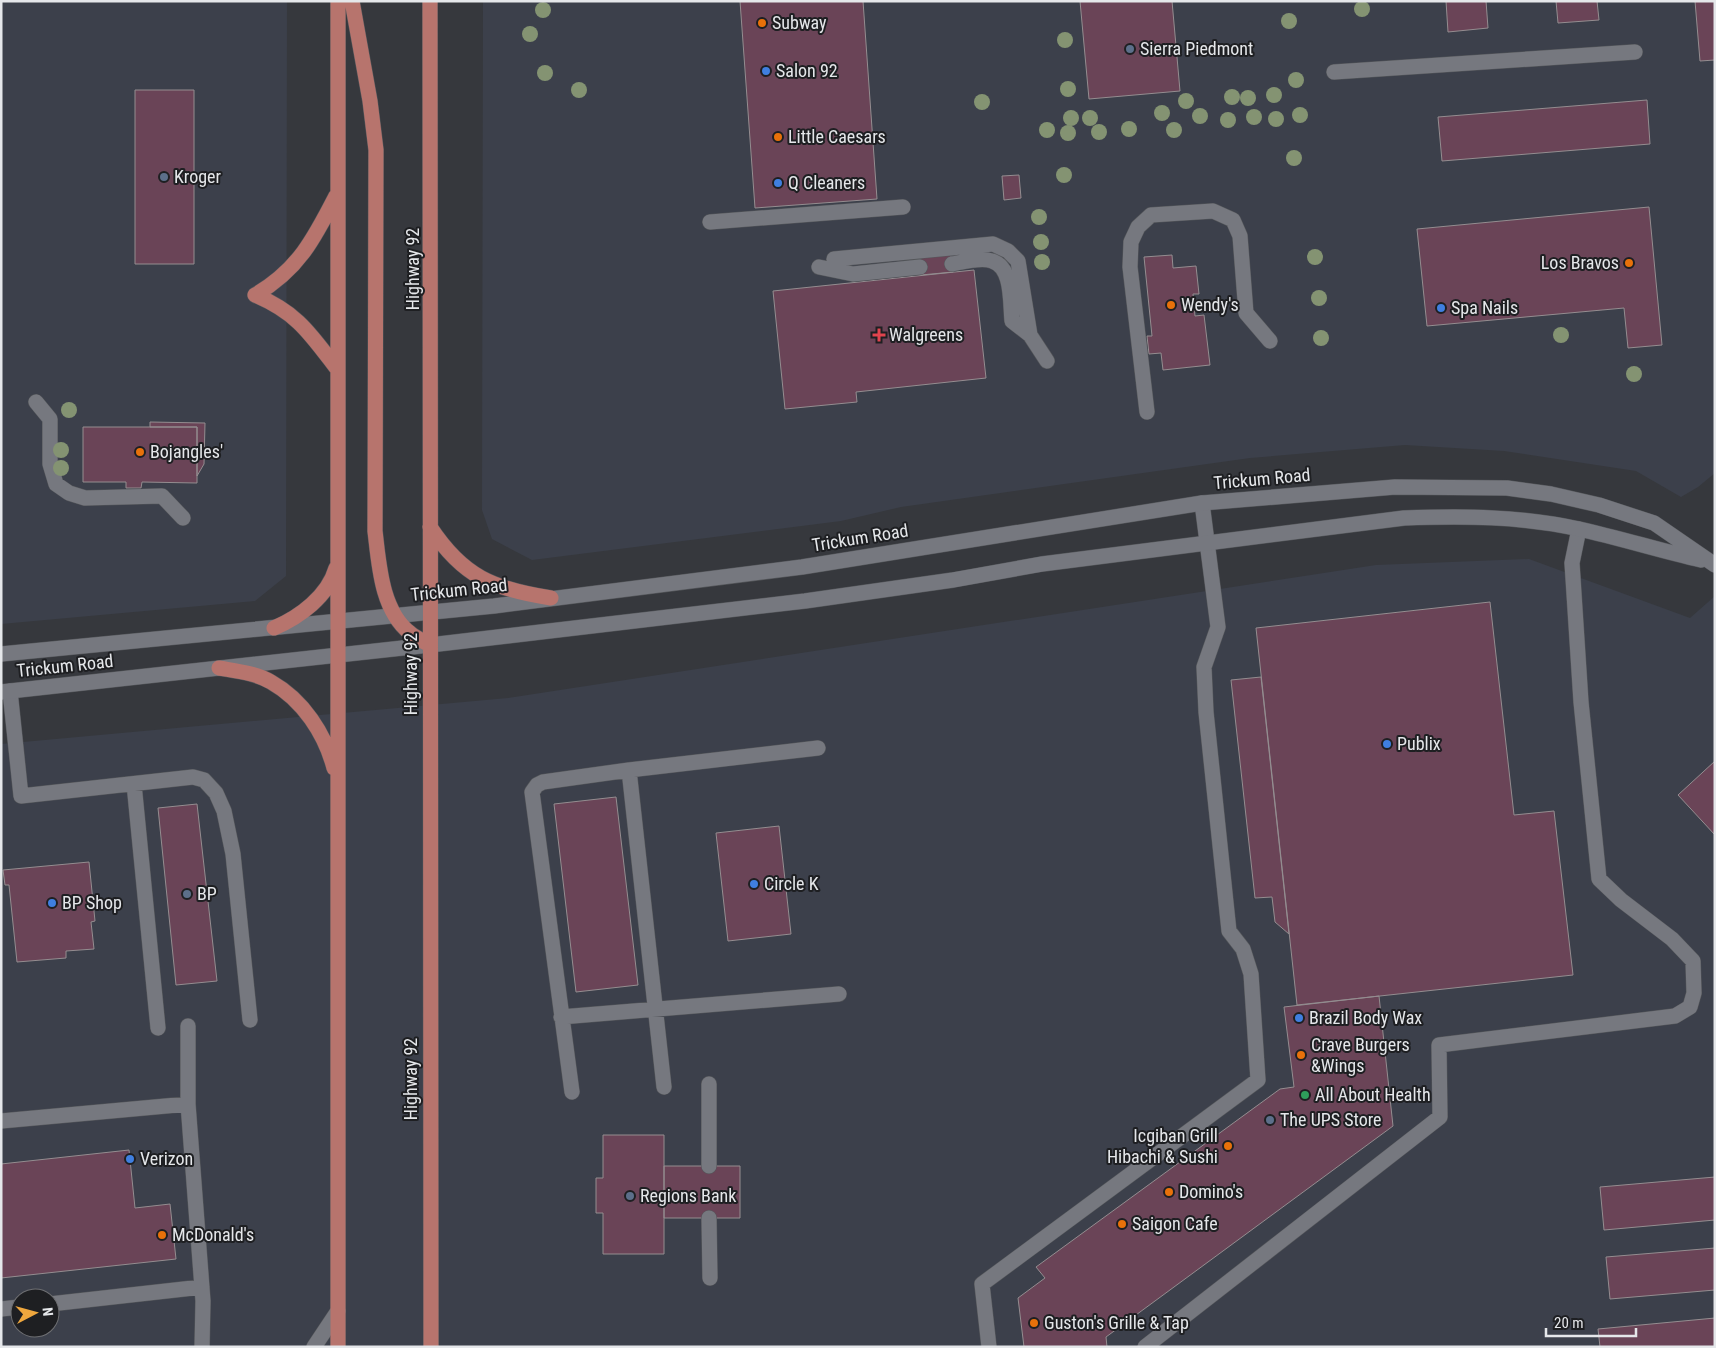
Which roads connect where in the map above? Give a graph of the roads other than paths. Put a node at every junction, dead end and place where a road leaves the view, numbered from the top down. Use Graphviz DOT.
graph roads {
  1 [pos="338,1"];
  2 [pos="352,1"];
  3 [pos="424,1"];
  4 [pos="430,1"];
  5 [pos="430,35"];
  6 [pos="1635,52"];
  7 [pos="1334,72"];
  8 [pos="338,192"];
  9 [pos="903,207"];
  10 [pos="710,222"];
  11 [pos="834,259"];
  12 [pos="952,264"];
  13 [pos="819,267"];
  14 [pos="920,267"];
  15 [pos="1030,335"];
  16 [pos="1270,341"];
  17 [pos="1047,362"];
  18 [pos="338,370"];
  19 [pos="36,402"];
  20 [pos="1147,412"];
  21 [pos="1202,503"];
  22 [pos="183,518"];
  23 [pos="430,527"];
  24 [pos="1579,529"];
  25 [pos="1208,541"];
  26 [pos="338,559"];
  27 [pos="1712,564"];
  28 [pos="551,598"];
  29 [pos="429,613"];
  30 [pos="395,616"];
  31 [pos="338,621"];
  32 [pos="274,628"];
  33 [pos="430,645"];
  34 [pos="1,654"];
  35 [pos="338,654"];
  36 [pos="219,668"];
  37 [pos="5,691"];
  38 [pos="818,748"];
  39 [pos="629,770"];
  40 [pos="134,784"];
  41 [pos="338,784"];
  42 [pos="839,994"];
  43 [pos="656,1010"];
  44 [pos="561,1017"];
  45 [pos="250,1020"];
  46 [pos="188,1026"];
  47 [pos="158,1028"];
  48 [pos="708,1084"];
  49 [pos="664,1087"];
  50 [pos="572,1092"];
  51 [pos="188,1104"];
  52 [pos="1,1121"];
  53 [pos="709,1166"];
  54 [pos="709,1218"];
  55 [pos="710,1278"];
  56 [pos="202,1287"];
  57 [pos="60,1303"];
  58 [pos="338,1310"];
  59 [pos="202,1347"];
  60 [pos="314,1347"];
  61 [pos="338,1347"];
  62 [pos="431,1347"];
  63 [pos="990,1347"];
  64 [pos="1145,1347"];
  1 -- 8 [label="main road"];
  2 -- 30 [label="main road"];
  3 -- 5 [label="main road"];
  4 -- 5 [label="main road, Highway 92"];
  5 -- 23 [label="main road, Highway 92"];
  6 -- 7 [label="street"];
  8 -- 18 [label="main road"];
  8 -- 18 [label="main road"];
  9 -- 10 [label="street"];
  11 -- 15 [label="street"];
  12 -- 15 [label="street"];
  13 -- 14 [label="street"];
  15 -- 17 [label="street"];
  16 -- 20 [label="street"];
  18 -- 26 [label="main road"];
  19 -- 22 [label="street"];
  21 -- 25 [label="street"];
  21 -- 27 [label="street, Trickum Road"];
  21 -- 28 [label="street, Trickum Road"];
  23 -- 28 [label="main road"];
  23 -- 29 [label="main road, Highway 92"];
  24 -- 25 [label="street, Trickum Road"];
  24 -- 27 [label="street, Trickum Road"];
  24 -- 64 [label="street"];
  25 -- 33 [label="street, Trickum Road"];
  25 -- 63 [label="street"];
  26 -- 31 [label="main road"];
  26 -- 32 [label="main road"];
  28 -- 29 [label="street, Trickum Road"];
  29 -- 30 [label="street, Trickum Road"];
  29 -- 33 [label="main road, Highway 92"];
  30 -- 31 [label="street, Trickum Road"];
  30 -- 33 [label="main road"];
  31 -- 32 [label="street, Trickum Road"];
  31 -- 35 [label="main road"];
  32 -- 34 [label="street, Trickum Road"];
  33 -- 35 [label="street, Trickum Road"];
  33 -- 62 [label="main road, Highway 92"];
  35 -- 36 [label="street, Trickum Road"];
  35 -- 41 [label="main road"];
  36 -- 37 [label="street, Trickum Road"];
  36 -- 41 [label="main road"];
  37 -- 40 [label="street"];
  38 -- 39 [label="street"];
  39 -- 43 [label="street"];
  39 -- 44 [label="street"];
  40 -- 45 [label="street"];
  40 -- 47 [label="street"];
  41 -- 58 [label="main road"];
  42 -- 43 [label="street"];
  43 -- 44 [label="street"];
  43 -- 49 [label="street"];
  44 -- 50 [label="street"];
  46 -- 51 [label="street"];
  48 -- 53 [label="street"];
  51 -- 52 [label="street"];
  51 -- 56 [label="street"];
  54 -- 55 [label="street"];
  56 -- 57 [label="street"];
  56 -- 59 [label="street"];
  58 -- 60 [label="street"];
  58 -- 61 [label="main road"];
}
